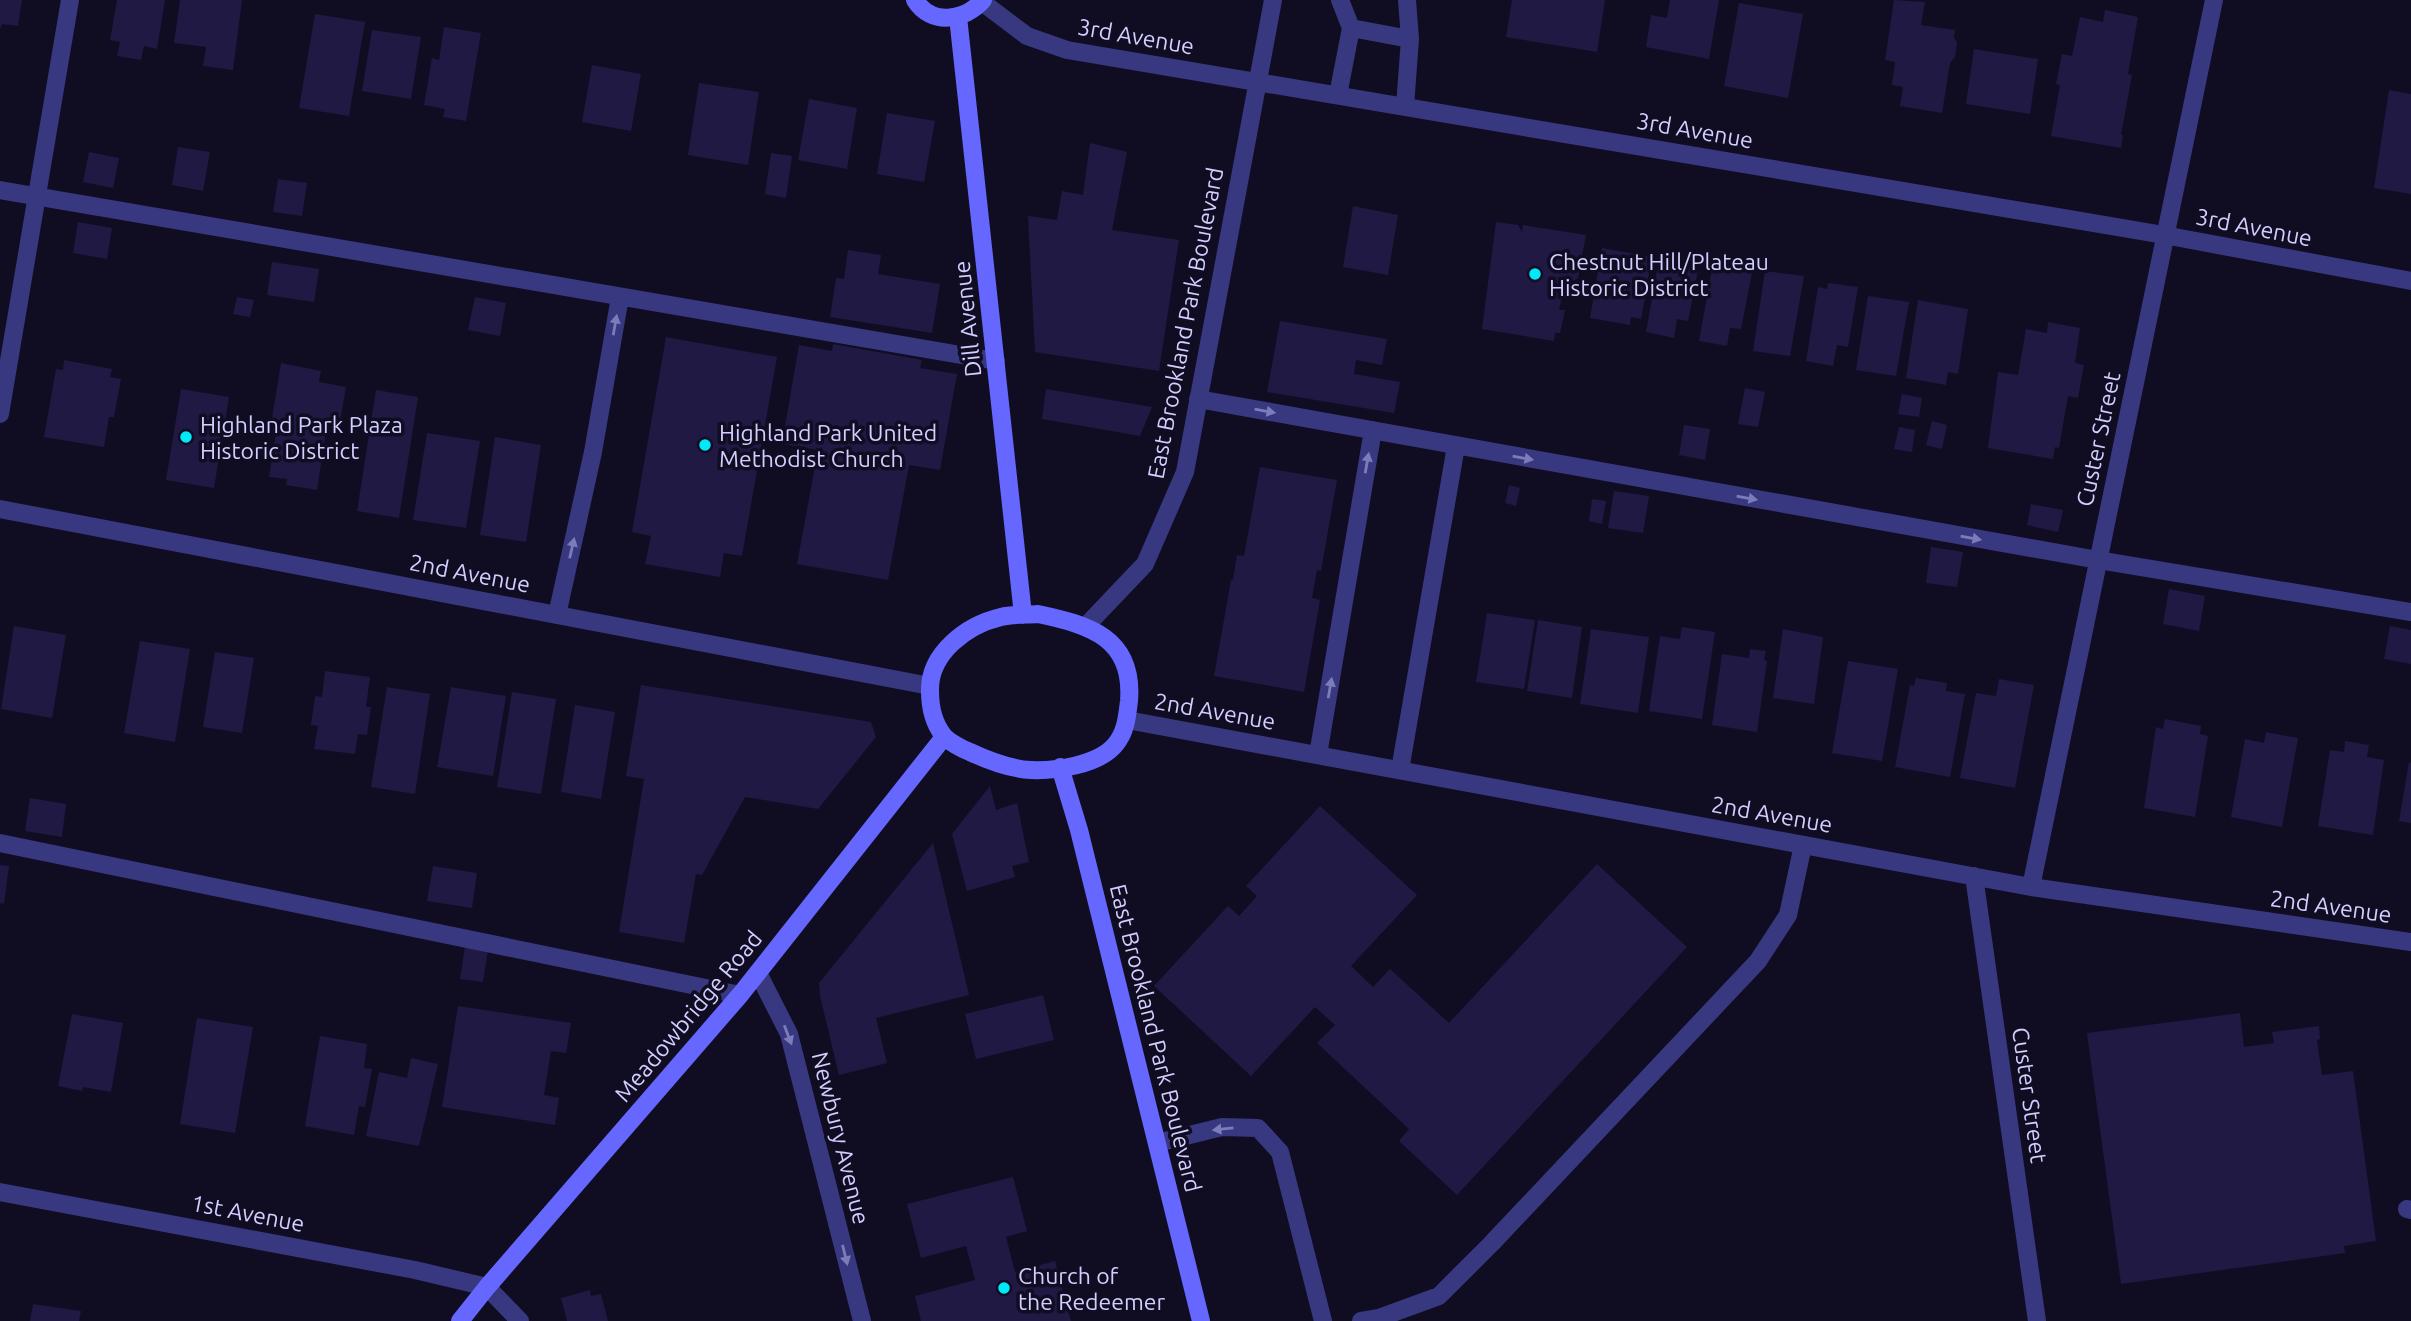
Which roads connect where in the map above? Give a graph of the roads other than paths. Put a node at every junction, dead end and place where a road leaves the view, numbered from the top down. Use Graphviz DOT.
graph roads {
  1 [pos="71,0"];
  2 [pos="915,0"];
  3 [pos="1273,0"];
  4 [pos="1340,0"];
  5 [pos="1406,0"];
  6 [pos="2214,0"];
  7 [pos="983,1"];
  8 [pos="958,18"];
  9 [pos="1351,28"];
  10 [pos="1410,38"];
  11 [pos="1257,80"];
  12 [pos="1338,94"];
  13 [pos="1405,106"];
  14 [pos="0,190"];
  15 [pos="37,196"];
  16 [pos="2164,235"];
  17 [pos="2411,281"];
  18 [pos="620,297"];
  19 [pos="996,361"];
  20 [pos="1198,400"];
  21 [pos="0,414"];
  22 [pos="1373,430"];
  23 [pos="1456,446"];
  24 [pos="0,509"];
  25 [pos="2098,560"];
  26 [pos="2411,612"];
  27 [pos="557,615"];
  28 [pos="1023,615"];
  29 [pos="1085,627"];
  30 [pos="930,686"];
  31 [pos="1127,720"];
  32 [pos="944,737"];
  33 [pos="1318,755"];
  34 [pos="1060,767"];
  35 [pos="1400,770"];
  36 [pos="0,843"];
  37 [pos="1803,845"];
  38 [pos="1974,876"];
  39 [pos="2031,887"];
  40 [pos="2411,942"];
  41 [pos="758,973"];
  42 [pos="740,995"];
  43 [pos="1157,1143"];
  44 [pos="0,1192"];
  45 [pos="487,1287"];
  46 [pos="460,1321"];
  47 [pos="520,1321"];
  48 [pos="862,1321"];
  49 [pos="1201,1321"];
  50 [pos="1323,1321"];
  51 [pos="1362,1321"];
  52 [pos="2037,1321"];
  1 -- 15 [label="street"];
  2 -- 8 [label="main road"];
  3 -- 11 [label="street, East Brookland Park Boulevard"];
  4 -- 9 [label="street"];
  5 -- 10 [label="street"];
  6 -- 16 [label="street, Custer Street"];
  7 -- 8 [label="main road"];
  7 -- 11 [label="street, 3rd Avenue"];
  8 -- 19 [label="main road, Dill Avenue"];
  9 -- 10 [label="street"];
  9 -- 12 [label="street"];
  10 -- 13 [label="street"];
  11 -- 12 [label="street, 3rd Avenue"];
  11 -- 20 [label="street, East Brookland Park Boulevard"];
  12 -- 13 [label="street, 3rd Avenue"];
  13 -- 16 [label="street, 3rd Avenue"];
  14 -- 15 [label="street"];
  15 -- 18 [label="street"];
  15 -- 21 [label="street"];
  16 -- 17 [label="street, 3rd Avenue"];
  16 -- 25 [label="street, Custer Street"];
  18 -- 19 [label="street"];
  27 -- 18 [label="street, one-way"];
  19 -- 28 [label="main road, Dill Avenue"];
  20 -- 22 [label="street, one-way"];
  20 -- 29 [label="street, East Brookland Park Boulevard"];
  22 -- 23 [label="street"];
  33 -- 22 [label="street, one-way"];
  23 -- 25 [label="street, one-way"];
  23 -- 35 [label="street"];
  24 -- 27 [label="street, 2nd Avenue"];
  25 -- 26 [label="street"];
  25 -- 39 [label="street, Custer Street"];
  27 -- 30 [label="street, 2nd Avenue"];
  28 -- 29 [label="main road"];
  28 -- 30 [label="main road"];
  29 -- 31 [label="main road"];
  30 -- 32 [label="main road"];
  31 -- 33 [label="street, 2nd Avenue"];
  31 -- 34 [label="main road"];
  32 -- 34 [label="main road"];
  32 -- 41 [label="main road, Meadowbridge Road"];
  33 -- 35 [label="street, 2nd Avenue"];
  34 -- 43 [label="main road, East Brookland Park Boulevard"];
  35 -- 37 [label="street, 2nd Avenue"];
  36 -- 42 [label="street"];
  37 -- 38 [label="street, 2nd Avenue"];
  37 -- 51 [label="street"];
  38 -- 39 [label="street, 2nd Avenue"];
  38 -- 52 [label="street, Custer Street"];
  39 -- 40 [label="street, 2nd Avenue"];
  41 -- 42 [label="main road, Meadowbridge Road"];
  41 -- 48 [label="street, Newbury Avenue, one-way"];
  42 -- 45 [label="main road, Meadowbridge Road"];
  43 -- 49 [label="main road, East Brookland Park Boulevard"];
  50 -- 43 [label="street, one-way"];
  44 -- 45 [label="street, 1st Avenue"];
  45 -- 46 [label="main road, Meadowbridge Road"];
  45 -- 47 [label="street"];
}
